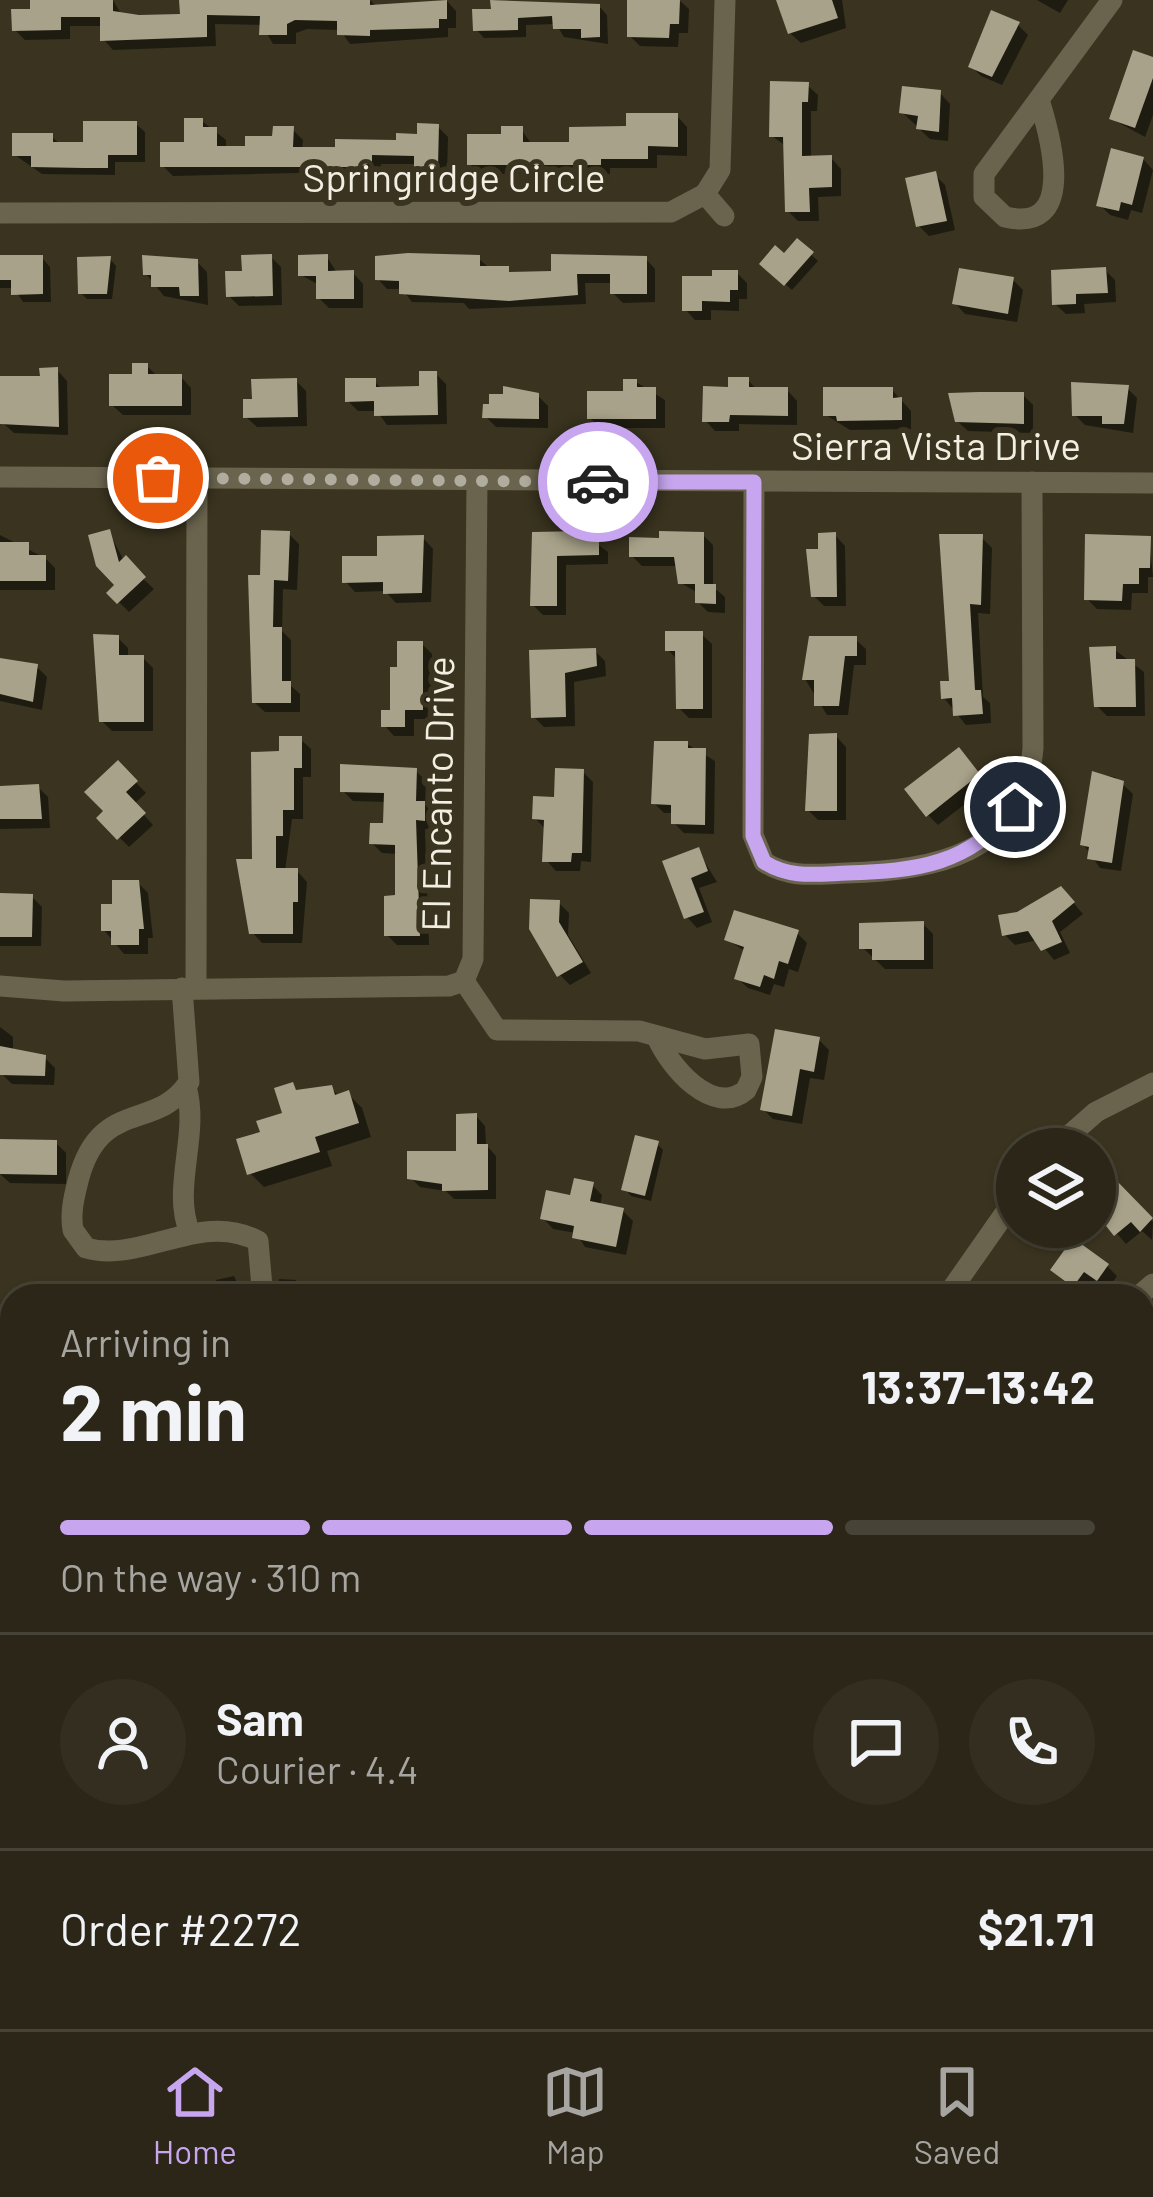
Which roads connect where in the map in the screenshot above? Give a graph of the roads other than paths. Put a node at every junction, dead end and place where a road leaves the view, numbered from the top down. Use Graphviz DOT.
graph roads {
  1 [pos="724,0"];
  2 [pos="1112,0"];
  3 [pos="1040,103"];
  4 [pos="705,194"];
  5 [pos="0,214"];
  6 [pos="724,216"];
  7 [pos="0,477"];
  8 [pos="197,478"];
  9 [pos="477,481"];
  10 [pos="754,482"];
  11 [pos="1032,482"];
  12 [pos="1153,483"];
  13 [pos="464,981"];
  14 [pos="0,986"];
  15 [pos="189,988"];
  16 [pos="657,1037"];
  17 [pos="1153,1083"];
  18 [pos="186,1087"];
  19 [pos="1078,1128"];
  20 [pos="996,1226"];
  21 [pos="190,1233"];
  22 [pos="262,1284"];
  23 [pos="955,1284"];
  1 -- 4 [label="street"];
  2 -- 3 [label="street"];
  3 -- 3 [label="street"];
  4 -- 5 [label="street, Springridge Circle"];
  4 -- 6 [label="street"];
  7 -- 8 [label="street, Sierra Vista Drive"];
  8 -- 9 [label="street, Sierra Vista Drive"];
  8 -- 15 [label="street"];
  9 -- 10 [label="street, Sierra Vista Drive"];
  9 -- 13 [label="street, El Encanto Drive"];
  10 -- 11 [label="street, Sierra Vista Drive"];
  10 -- 11 [label="street"];
  11 -- 12 [label="street, Sierra Vista Drive"];
  13 -- 15 [label="street, El Encanto Drive"];
  13 -- 16 [label="street"];
  14 -- 15 [label="street, El Encanto Drive"];
  15 -- 18 [label="street"];
  17 -- 19 [label="street"];
  18 -- 21 [label="street"];
  18 -- 21 [label="street"];
  20 -- 23 [label="street"];
  21 -- 22 [label="street"];
}
